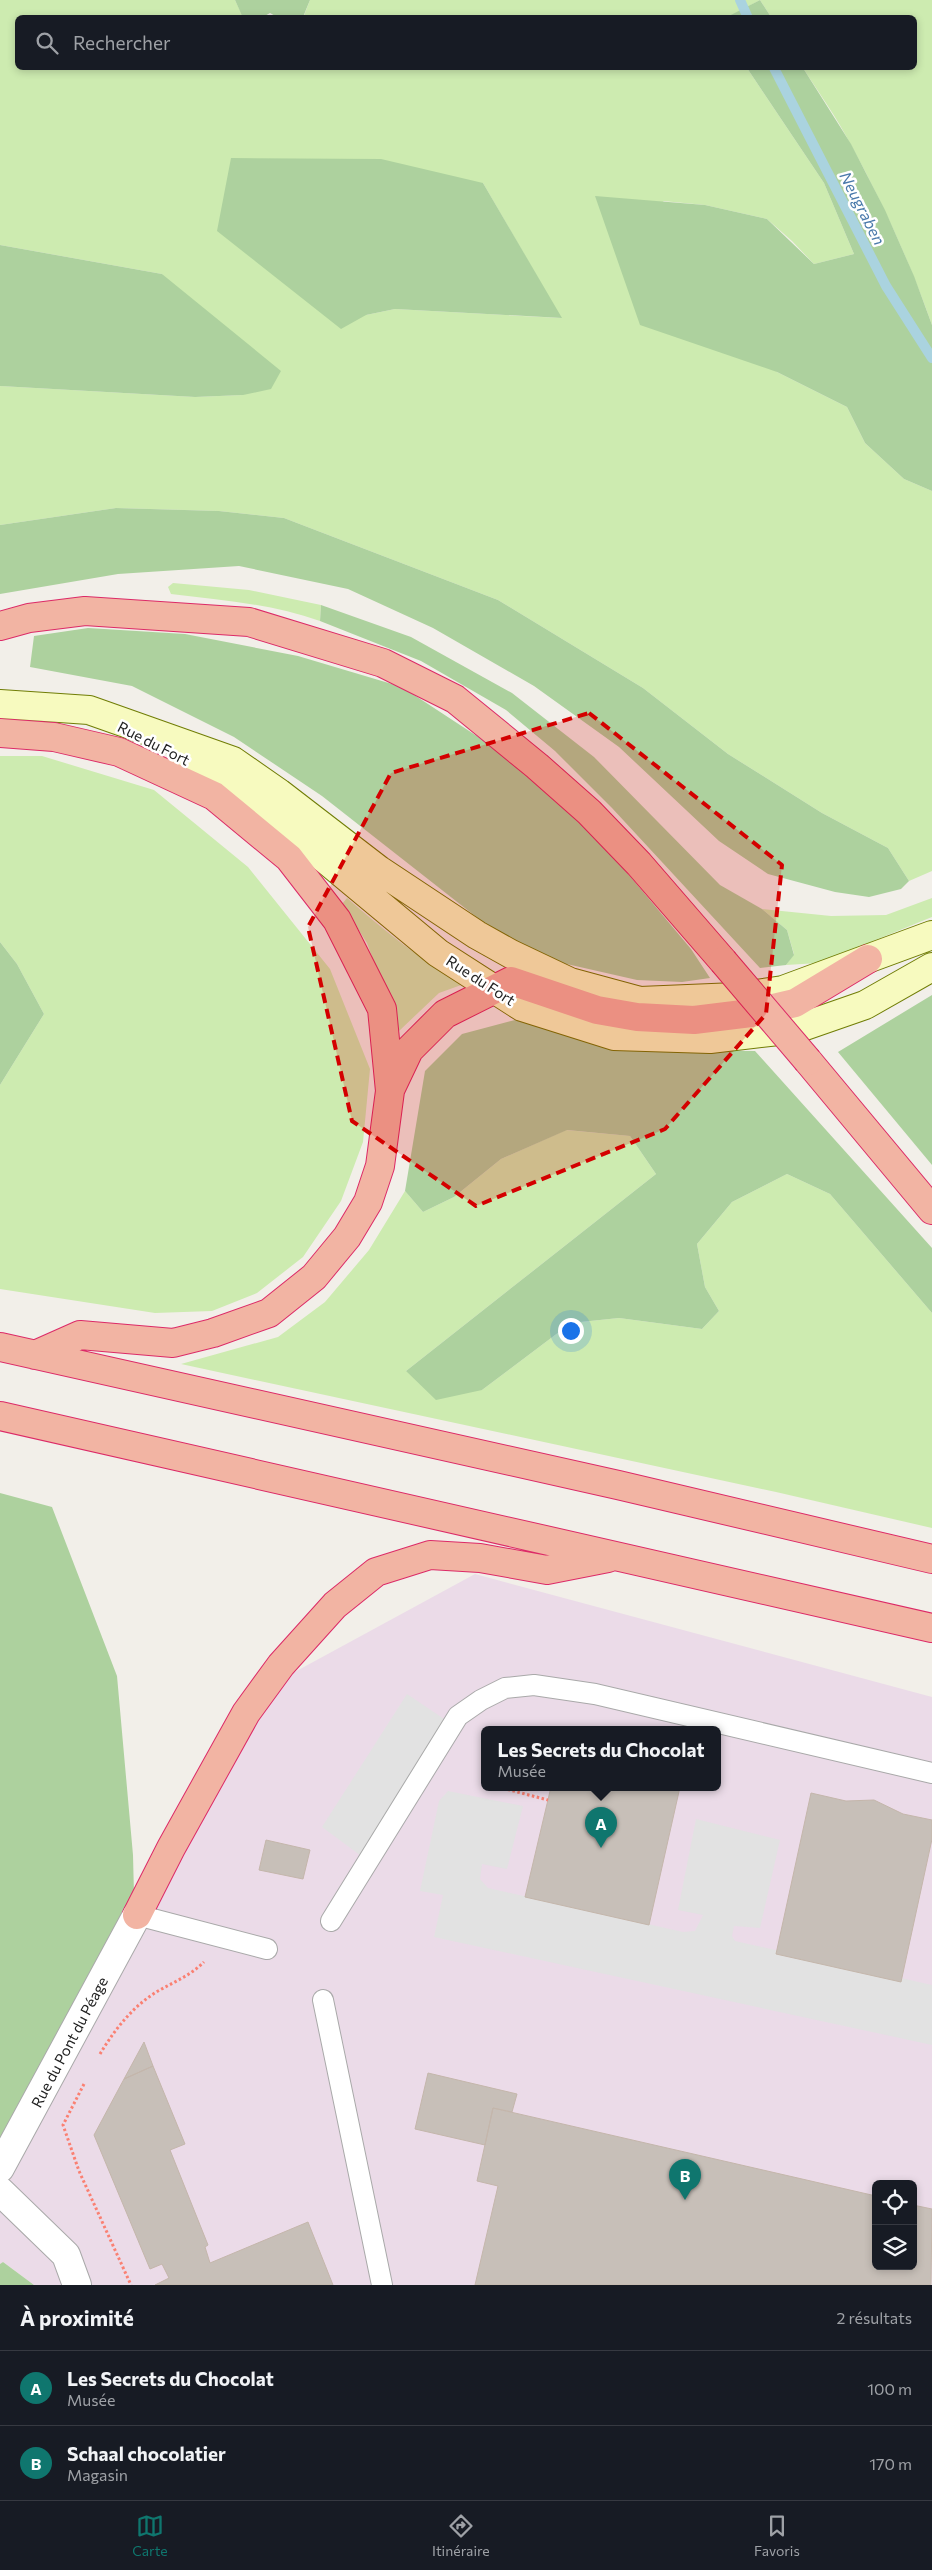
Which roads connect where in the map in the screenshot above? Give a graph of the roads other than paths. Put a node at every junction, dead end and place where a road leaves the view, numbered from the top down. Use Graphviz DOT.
graph roads {
  1 [pos="0,626"];
  2 [pos="0,704"];
  3 [pos="89,710"];
  4 [pos="0,734"];
  5 [pos="932,935"];
  6 [pos="868,959"];
  7 [pos="932,967"];
  8 [pos="494,989"];
  9 [pos="390,1091"];
  10 [pos="932,1210"];
  11 [pos="0,1347"];
  12 [pos="36,1355"];
  13 [pos="0,1416"];
  14 [pos="619,1556"];
  15 [pos="932,1559"];
  16 [pos="932,1628"];
  17 [pos="932,1773"];
  18 [pos="137,1915"];
  19 [pos="330,1921"];
  20 [pos="267,1949"];
  21 [pos="323,2000"];
  22 [pos="0,2168"];
  23 [pos="0,2191"];
  24 [pos="77,2285"];
  25 [pos="382,2285"];
  1 -- 10 [label="highway, bridge"];
  2 -- 3 [label="main road, Rue du Fort"];
  3 -- 6 [label="main road, Rue du Fort"];
  3 -- 8 [label="main road, Rue du Fort"];
  4 -- 9 [label="highway"];
  5 -- 6 [label="main road, Rue du Fort"];
  6 -- 8 [label="highway"];
  7 -- 8 [label="main road, Rue du Fort"];
  8 -- 9 [label="highway"];
  9 -- 12 [label="highway"];
  11 -- 12 [label="highway"];
  12 -- 15 [label="highway"];
  13 -- 14 [label="highway"];
  14 -- 16 [label="highway"];
  14 -- 18 [label="highway"];
  17 -- 19 [label="lane"];
  18 -- 20 [label="lane"];
  18 -- 22 [label="street, Rue du Pont du Péage"];
  21 -- 25 [label="lane"];
  23 -- 24 [label="street"];
}
